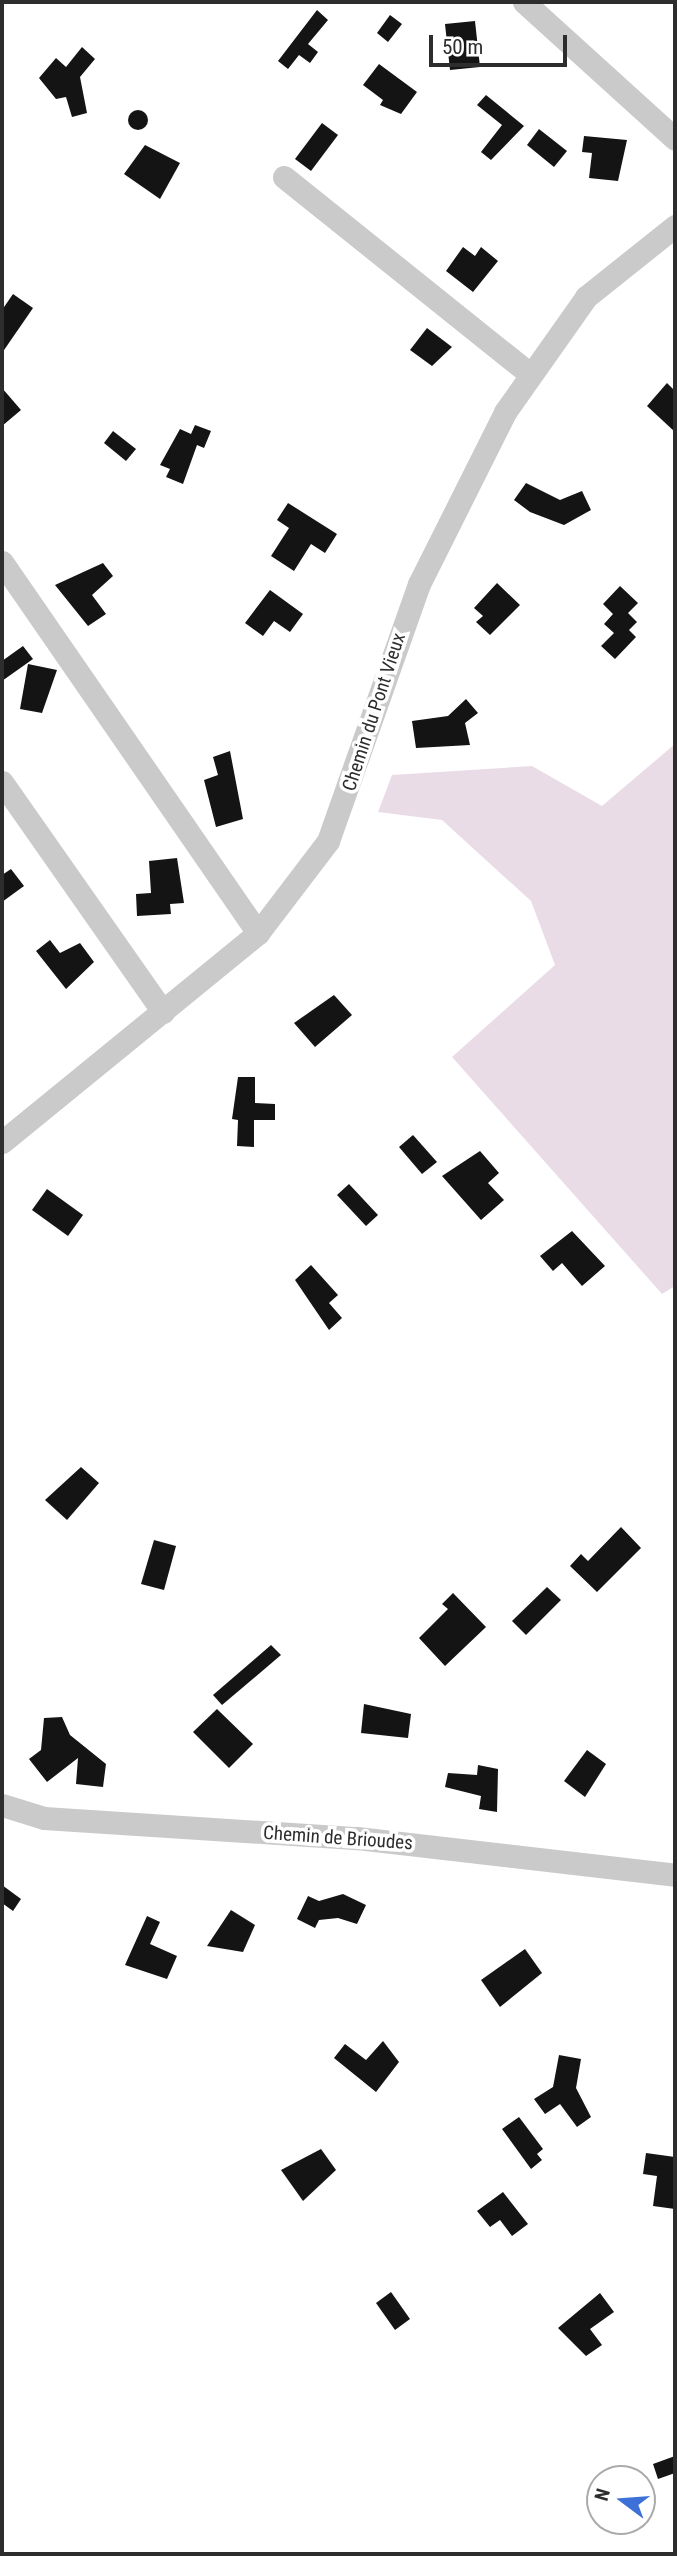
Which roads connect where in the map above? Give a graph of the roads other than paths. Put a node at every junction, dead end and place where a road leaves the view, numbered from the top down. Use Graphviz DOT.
graph roads {
  1 [pos="524,2"];
  2 [pos="675,139"];
  3 [pos="284,177"];
  4 [pos="675,226"];
  5 [pos="529,373"];
  6 [pos="2,562"];
  7 [pos="2,782"];
  8 [pos="258,933"];
  9 [pos="163,1012"];
  10 [pos="2,1142"];
  11 [pos="2,1805"];
  12 [pos="675,1875"];
  1 -- 2 [label="street"];
  3 -- 5 [label="street"];
  4 -- 5 [label="street, Chemin du Pont Vieux"];
  5 -- 8 [label="street, Chemin du Pont Vieux"];
  6 -- 8 [label="street"];
  7 -- 9 [label="street"];
  8 -- 9 [label="street, Chemin du Pont Vieux"];
  9 -- 10 [label="street, Chemin du Pont Vieux"];
  11 -- 12 [label="street, Chemin de Brioudes"];
}
